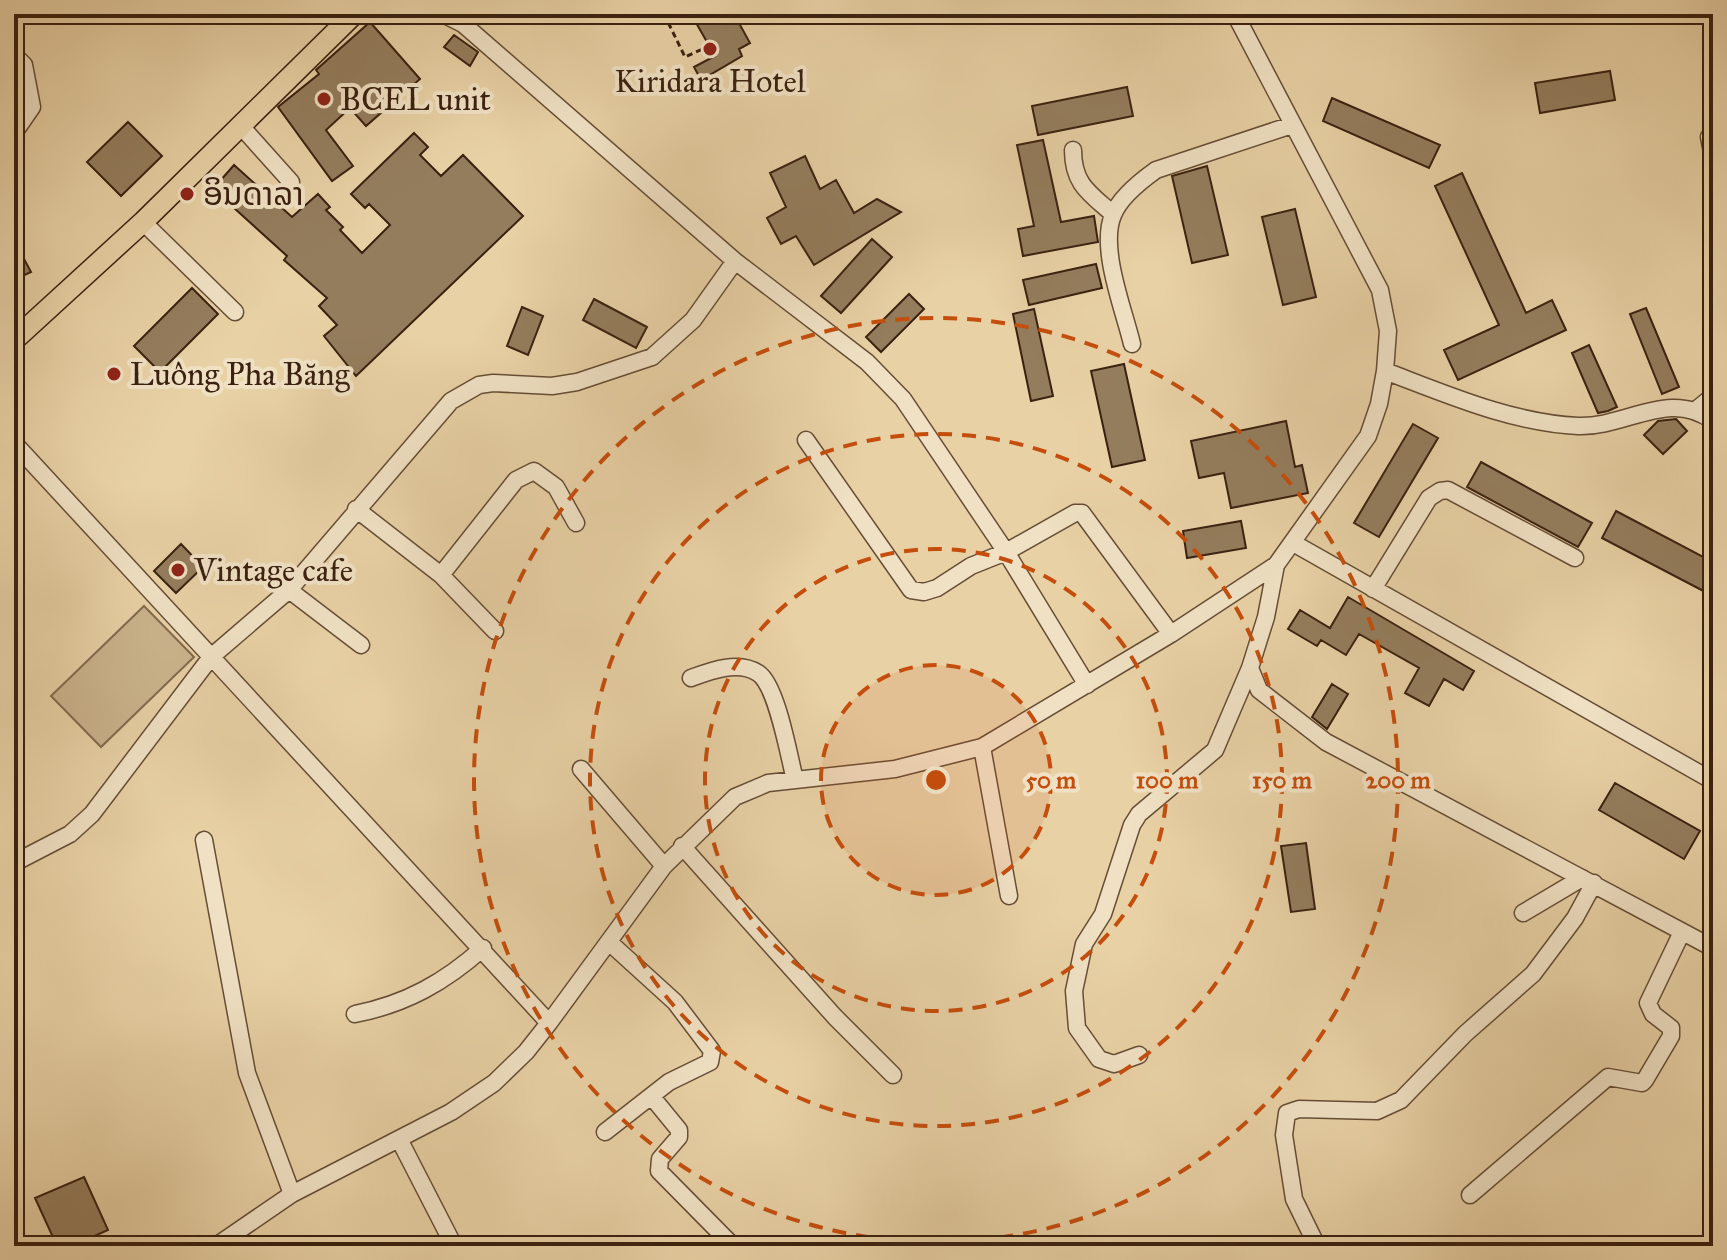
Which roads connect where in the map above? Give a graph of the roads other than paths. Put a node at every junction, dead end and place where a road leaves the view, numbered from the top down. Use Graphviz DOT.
graph roads {
  1 [pos="354,14"];
  2 [pos="443,14"];
  3 [pos="1235,14"];
  4 [pos="14,55"];
  5 [pos="240,125"];
  6 [pos="1292,125"];
  7 [pos="14,133"];
  8 [pos="1709,137"];
  9 [pos="1073,150"];
  10 [pos="1713,157"];
  11 [pos="291,182"];
  12 [pos="1113,214"];
  13 [pos="143,222"];
  14 [pos="735,261"];
  15 [pos="235,312"];
  16 [pos="14,340"];
  17 [pos="1132,344"];
  18 [pos="1385,371"];
  19 [pos="1713,396"];
  20 [pos="1696,410"];
  21 [pos="1713,421"];
  22 [pos="806,440"];
  23 [pos="14,443"];
  24 [pos="356,509"];
  25 [pos="576,523"];
  26 [pos="1295,544"];
  27 [pos="1006,552"];
  28 [pos="1575,558"];
  29 [pos="1276,565"];
  30 [pos="441,575"];
  31 [pos="1373,589"];
  32 [pos="289,590"];
  33 [pos="495,631"];
  34 [pos="1171,634"];
  35 [pos="361,645"];
  36 [pos="211,657"];
  37 [pos="1250,668"];
  38 [pos="691,678"];
  39 [pos="1087,685"];
  40 [pos="982,747"];
  41 [pos="581,769"];
  42 [pos="795,780"];
  43 [pos="1713,781"];
  44 [pos="204,840"];
  45 [pos="682,846"];
  46 [pos="14,863"];
  47 [pos="664,866"];
  48 [pos="1588,881"];
  49 [pos="1009,896"];
  50 [pos="1523,913"];
  51 [pos="1681,934"];
  52 [pos="609,942"];
  53 [pos="483,948"];
  54 [pos="1713,948"];
  55 [pos="355,1014"];
  56 [pos="549,1023"];
  57 [pos="1139,1055"];
  58 [pos="893,1075"];
  59 [pos="652,1097"];
  60 [pos="605,1132"];
  61 [pos="399,1139"];
  62 [pos="292,1194"];
  63 [pos="1470,1195"];
  64 [pos="216,1246"];
  65 [pos="454,1246"];
  66 [pos="733,1246"];
  67 [pos="1317,1246"];
  1 -- 5 [label="main road"];
  2 -- 14 [label="street"];
  3 -- 6 [label="street"];
  4 -- 7 [label="street"];
  5 -- 11 [label="street"];
  5 -- 13 [label="main road"];
  6 -- 12 [label="street"];
  6 -- 18 [label="street"];
  8 -- 10 [label="street"];
  9 -- 12 [label="street"];
  12 -- 17 [label="street"];
  13 -- 15 [label="street"];
  13 -- 16 [label="main road"];
  14 -- 24 [label="street"];
  14 -- 27 [label="street"];
  18 -- 20 [label="street"];
  18 -- 26 [label="street"];
  19 -- 20 [label="street"];
  20 -- 21 [label="street"];
  22 -- 27 [label="street"];
  23 -- 36 [label="street"];
  24 -- 30 [label="street"];
  24 -- 32 [label="street"];
  25 -- 30 [label="street"];
  26 -- 29 [label="street"];
  26 -- 31 [label="street"];
  27 -- 34 [label="street"];
  27 -- 39 [label="street"];
  28 -- 31 [label="street"];
  29 -- 34 [label="street"];
  29 -- 37 [label="street"];
  30 -- 33 [label="street"];
  31 -- 43 [label="street"];
  32 -- 35 [label="street"];
  32 -- 36 [label="street"];
  34 -- 39 [label="street"];
  36 -- 46 [label="street"];
  36 -- 53 [label="street"];
  37 -- 48 [label="street"];
  37 -- 57 [label="street"];
  38 -- 42 [label="street"];
  39 -- 40 [label="street"];
  40 -- 42 [label="street"];
  40 -- 49 [label="street"];
  41 -- 47 [label="street"];
  42 -- 45 [label="street"];
  44 -- 62 [label="street"];
  45 -- 47 [label="street"];
  45 -- 58 [label="street"];
  47 -- 52 [label="street"];
  48 -- 50 [label="street"];
  48 -- 51 [label="street"];
  48 -- 67 [label="street"];
  51 -- 54 [label="street"];
  51 -- 63 [label="street"];
  52 -- 56 [label="street"];
  52 -- 59 [label="street"];
  53 -- 55 [label="street"];
  53 -- 56 [label="street"];
  56 -- 61 [label="street"];
  59 -- 60 [label="street"];
  59 -- 66 [label="street"];
  61 -- 62 [label="street"];
  61 -- 65 [label="street"];
  62 -- 64 [label="street"];
}
